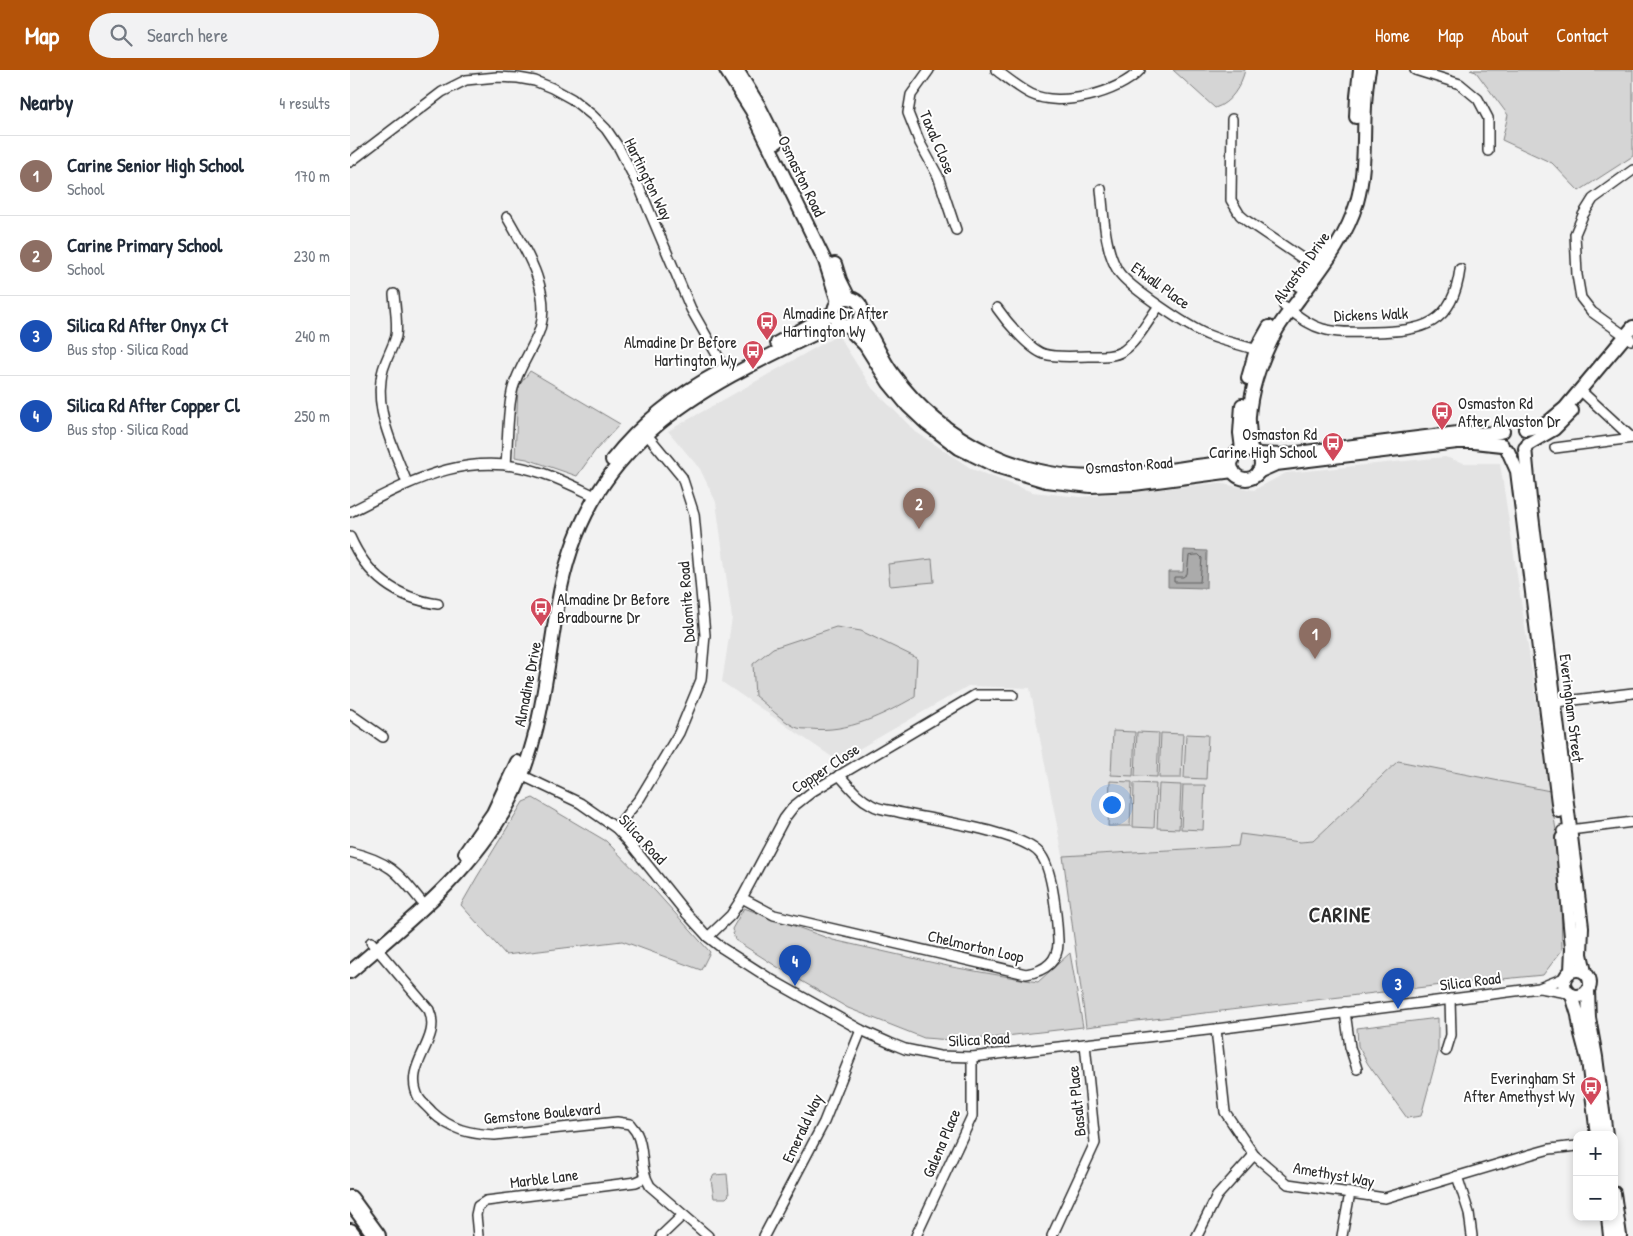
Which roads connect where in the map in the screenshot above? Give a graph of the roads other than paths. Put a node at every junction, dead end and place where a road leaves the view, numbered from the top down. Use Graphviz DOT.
graph roads {
  1 [pos="929,70"];
  2 [pos="996,70"];
  3 [pos="1140,70"];
  4 [pos="1360,70"];
  5 [pos="1369,70"];
  6 [pos="1416,70"];
  7 [pos="733,72"];
  8 [pos="479,74"];
  9 [pos="1232,119"];
  10 [pos="1488,151"];
  11 [pos="350,162"];
  12 [pos="1633,170"];
  13 [pos="1101,189"];
  14 [pos="507,217"];
  15 [pos="956,230"];
  16 [pos="1317,268"];
  17 [pos="1460,269"];
  18 [pos="394,294"];
  19 [pos="1159,306"];
  20 [pos="997,308"];
  21 [pos="1287,308"];
  22 [pos="845,313"];
  23 [pos="1631,335"];
  24 [pos="1261,352"];
  25 [pos="727,372"];
  26 [pos="1583,393"];
  27 [pos="1525,429"];
  28 [pos="1503,430"];
  29 [pos="643,431"];
  30 [pos="1632,438"];
  31 [pos="1527,446"];
  32 [pos="1505,448"];
  33 [pos="1554,448"];
  34 [pos="1250,451"];
  35 [pos="506,464"];
  36 [pos="1232,466"];
  37 [pos="1258,472"];
  38 [pos="407,483"];
  39 [pos="592,494"];
  40 [pos="350,512"];
  41 [pos="350,537"];
  42 [pos="438,604"];
  43 [pos="1633,693"];
  44 [pos="1013,695"];
  45 [pos="1550,703"];
  46 [pos="350,714"];
  47 [pos="383,737"];
  48 [pos="517,773"];
  49 [pos="839,774"];
  50 [pos="1633,822"];
  51 [pos="616,828"];
  52 [pos="1566,831"];
  53 [pos="350,852"];
  54 [pos="742,898"];
  55 [pos="423,902"];
  56 [pos="708,937"];
  57 [pos="374,945"];
  58 [pos="350,961"];
  59 [pos="350,972"];
  60 [pos="1585,972"];
  61 [pos="1568,974"];
  62 [pos="1539,988"];
  63 [pos="1588,991"];
  64 [pos="1570,994"];
  65 [pos="1450,999"];
  66 [pos="1344,1012"];
  67 [pos="1216,1029"];
  68 [pos="860,1030"];
  69 [pos="1085,1044"];
  70 [pos="1446,1051"];
  71 [pos="972,1057"];
  72 [pos="1357,1068"];
  73 [pos="1597,1131"];
  74 [pos="1605,1131"];
  75 [pos="1573,1146"];
  76 [pos="1254,1155"];
  77 [pos="1457,1176"];
  78 [pos="645,1178"];
  79 [pos="1350,1193"];
  80 [pos="350,1199"];
  81 [pos="683,1215"];
  82 [pos="1608,1221"];
  83 [pos="1618,1221"];
  84 [pos="350,1232"];
  85 [pos="353,1236"];
  86 [pos="377,1236"];
  87 [pos="478,1236"];
  88 [pos="661,1236"];
  89 [pos="708,1236"];
  90 [pos="764,1236"];
  91 [pos="916,1236"];
  92 [pos="1052,1236"];
  93 [pos="1197,1236"];
  94 [pos="1342,1236"];
  95 [pos="1472,1236"];
  96 [pos="1610,1236"];
  97 [pos="1620,1236"];
  1 -- 15 [label="street, Taxal Close"];
  2 -- 3 [label="street"];
  4 -- 16 [label="street, Alvaston Drive"];
  5 -- 16 [label="street, Alvaston Drive"];
  6 -- 10 [label="street"];
  7 -- 22 [label="street, Osmaston Road"];
  8 -- 11 [label="street, Hartington Way"];
  8 -- 25 [label="street, Hartington Way"];
  9 -- 16 [label="street"];
  12 -- 23 [label="street"];
  13 -- 19 [label="street, Etwall Place"];
  14 -- 35 [label="street"];
  16 -- 21 [label="street, Alvaston Drive"];
  17 -- 21 [label="street, Dickens Walk"];
  18 -- 38 [label="street"];
  19 -- 20 [label="street"];
  19 -- 24 [label="street, Etwall Place"];
  21 -- 24 [label="street, Alvaston Drive"];
  22 -- 25 [label="street, Almadine Drive"];
  22 -- 36 [label="street, Osmaston Road"];
  23 -- 26 [label="street"];
  24 -- 34 [label="street, Alvaston Drive"];
  25 -- 29 [label="street, Almadine Drive"];
  26 -- 27 [label="street"];
  26 -- 30 [label="street"];
  26 -- 31 [label="street"];
  27 -- 28 [label="street"];
  27 -- 31 [label="street"];
  28 -- 32 [label="street"];
  28 -- 34 [label="street"];
  29 -- 39 [label="street, Almadine Drive"];
  29 -- 51 [label="street, Dolomite Road"];
  30 -- 33 [label="street"];
  31 -- 32 [label="street"];
  31 -- 45 [label="street, Everingham Street"];
  32 -- 37 [label="street"];
  32 -- 45 [label="street, Everingham Street"];
  34 -- 36 [label="street"];
  34 -- 37 [label="street"];
  35 -- 38 [label="street"];
  35 -- 39 [label="street"];
  36 -- 37 [label="street"];
  38 -- 40 [label="street"];
  39 -- 48 [label="street, Almadine Drive"];
  41 -- 42 [label="street"];
  43 -- 45 [label="street"];
  44 -- 49 [label="street, Copper Close"];
  45 -- 52 [label="street, Everingham Street"];
  46 -- 47 [label="street"];
  48 -- 51 [label="street, Silica Road"];
  48 -- 55 [label="street, Almadine Drive"];
  49 -- 54 [label="street, Copper Close"];
  49 -- 54 [label="street, Chelmorton Loop"];
  50 -- 52 [label="street"];
  51 -- 56 [label="street, Silica Road"];
  52 -- 60 [label="street, Everingham Street"];
  52 -- 61 [label="street, Everingham Street"];
  53 -- 55 [label="street"];
  54 -- 56 [label="street, Copper Close"];
  55 -- 57 [label="street, Almadine Drive"];
  56 -- 68 [label="street, Silica Road"];
  57 -- 58 [label="street, Almadine Drive"];
  57 -- 59 [label="street, Almadine Drive"];
  57 -- 78 [label="street, Gemstone Boulevard"];
  60 -- 61 [label="street"];
  60 -- 63 [label="street, Everingham Street"];
  61 -- 62 [label="street, Silica Road"];
  61 -- 64 [label="street, Everingham Street"];
  62 -- 64 [label="street, Silica Road"];
  62 -- 65 [label="street, Silica Road"];
  63 -- 64 [label="street"];
  63 -- 74 [label="street, Everingham Street"];
  64 -- 73 [label="street, Everingham Street"];
  65 -- 66 [label="street, Silica Road"];
  65 -- 70 [label="street"];
  66 -- 67 [label="street, Silica Road"];
  66 -- 72 [label="street"];
  67 -- 69 [label="street, Silica Road"];
  67 -- 76 [label="street, Amethyst Way"];
  68 -- 71 [label="street, Silica Road"];
  68 -- 90 [label="street, Emerald Way"];
  69 -- 71 [label="street, Silica Road"];
  69 -- 92 [label="street, Basalt Place"];
  71 -- 91 [label="street, Galena Place"];
  75 -- 77 [label="street, Amethyst Way"];
  76 -- 79 [label="street, Amethyst Way"];
  76 -- 93 [label="street"];
  77 -- 79 [label="street, Amethyst Way"];
  77 -- 95 [label="street"];
  78 -- 81 [label="street"];
  78 -- 87 [label="street, Marble Lane"];
  79 -- 94 [label="street"];
  80 -- 86 [label="highway"];
  81 -- 88 [label="street"];
  81 -- 89 [label="street"];
  82 -- 96 [label="street"];
  83 -- 97 [label="street"];
  84 -- 85 [label="highway"];
}
